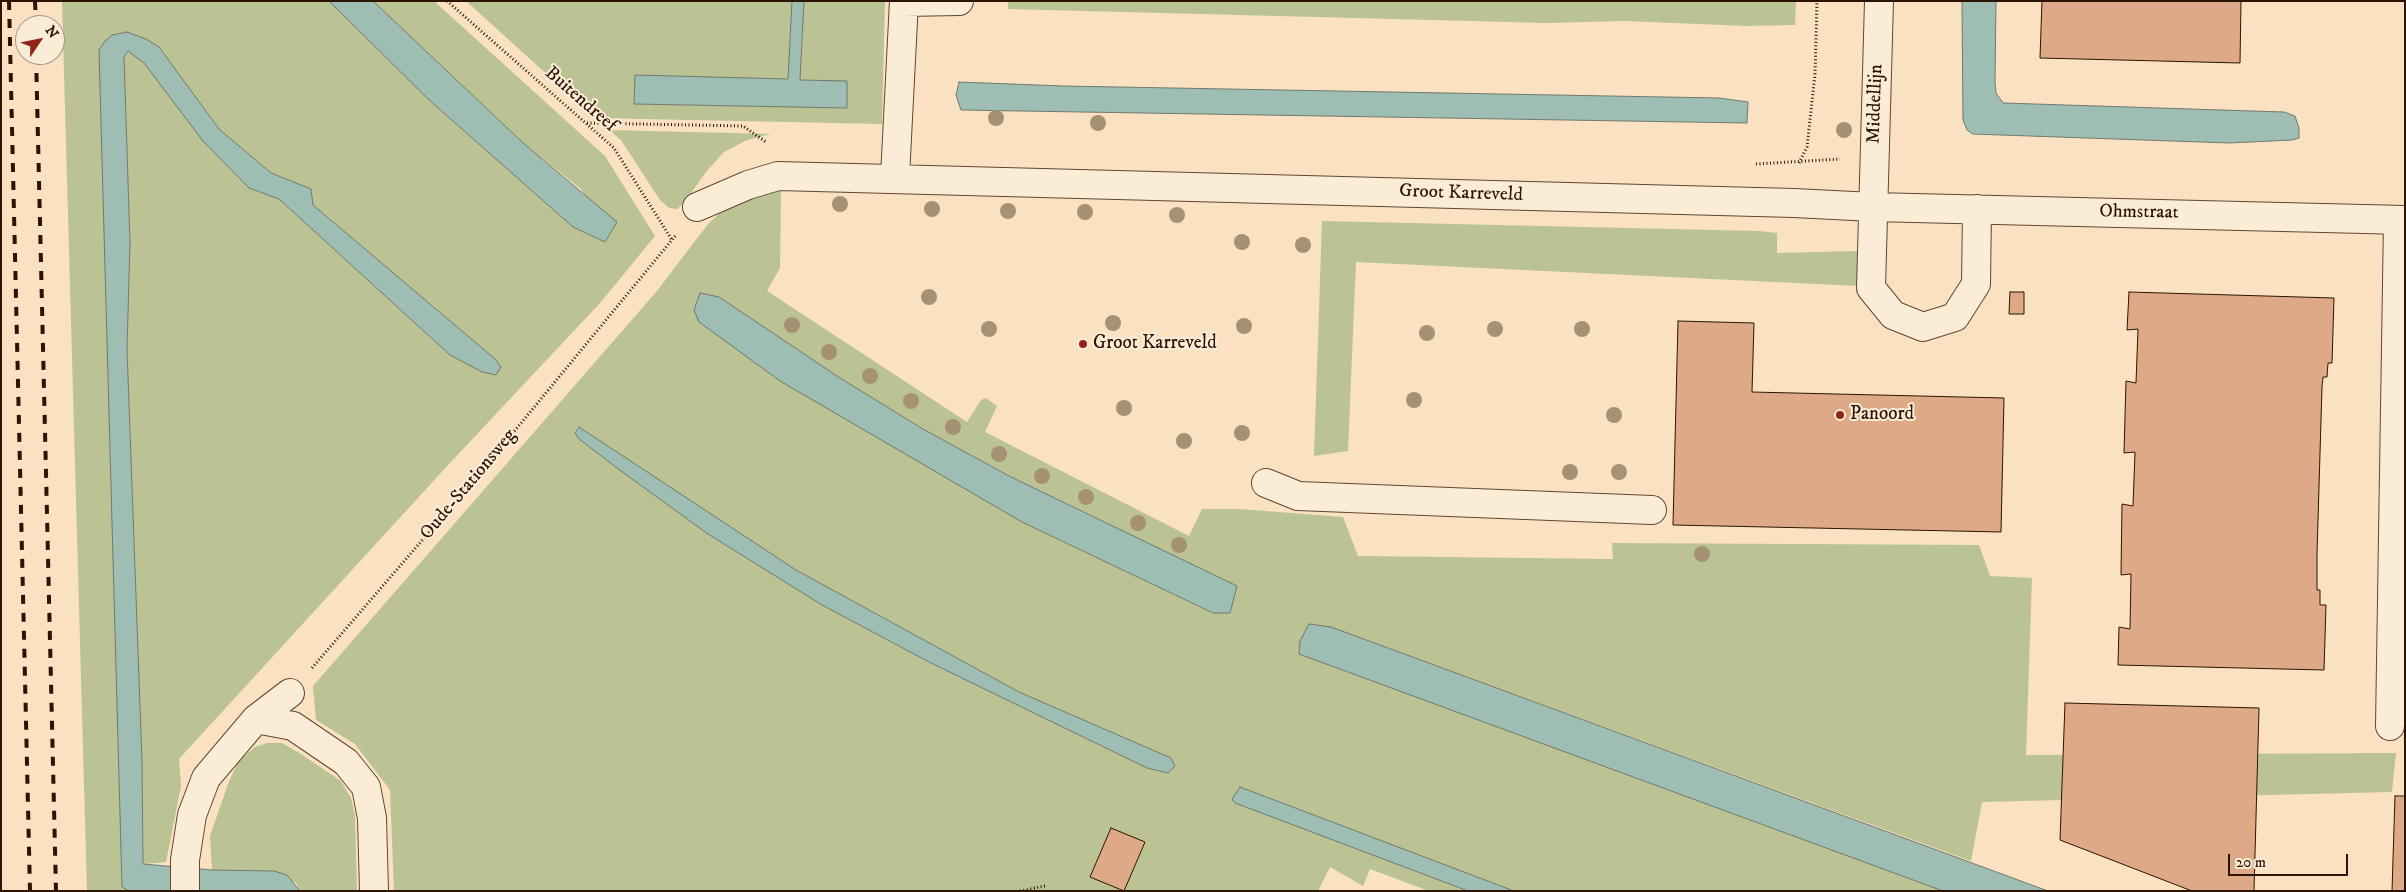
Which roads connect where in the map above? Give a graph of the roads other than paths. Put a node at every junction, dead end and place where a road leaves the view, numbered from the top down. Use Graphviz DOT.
graph roads {
  1 [pos="959,1"];
  2 [pos="1879,1"];
  3 [pos="904,2"];
  4 [pos="895,178"];
  5 [pos="697,207"];
  6 [pos="1873,208"];
  7 [pos="1977,209"];
  8 [pos="2401,220"];
  9 [pos="1266,483"];
  10 [pos="1652,510"];
  11 [pos="290,693"];
  12 [pos="256,719"];
  13 [pos="2390,726"];
  14 [pos="185,891"];
  15 [pos="374,891"];
  1 -- 3 [label="street"];
  2 -- 6 [label="street, Middellijn"];
  3 -- 4 [label="street"];
  4 -- 5 [label="street"];
  4 -- 6 [label="street, Groot Karreveld"];
  6 -- 7 [label="street, Ohmstraat"];
  6 -- 7 [label="street"];
  7 -- 8 [label="street, Ohmstraat"];
  8 -- 13 [label="street"];
  9 -- 10 [label="street"];
  11 -- 12 [label="street"];
  12 -- 14 [label="street"];
  12 -- 15 [label="street"];
}
